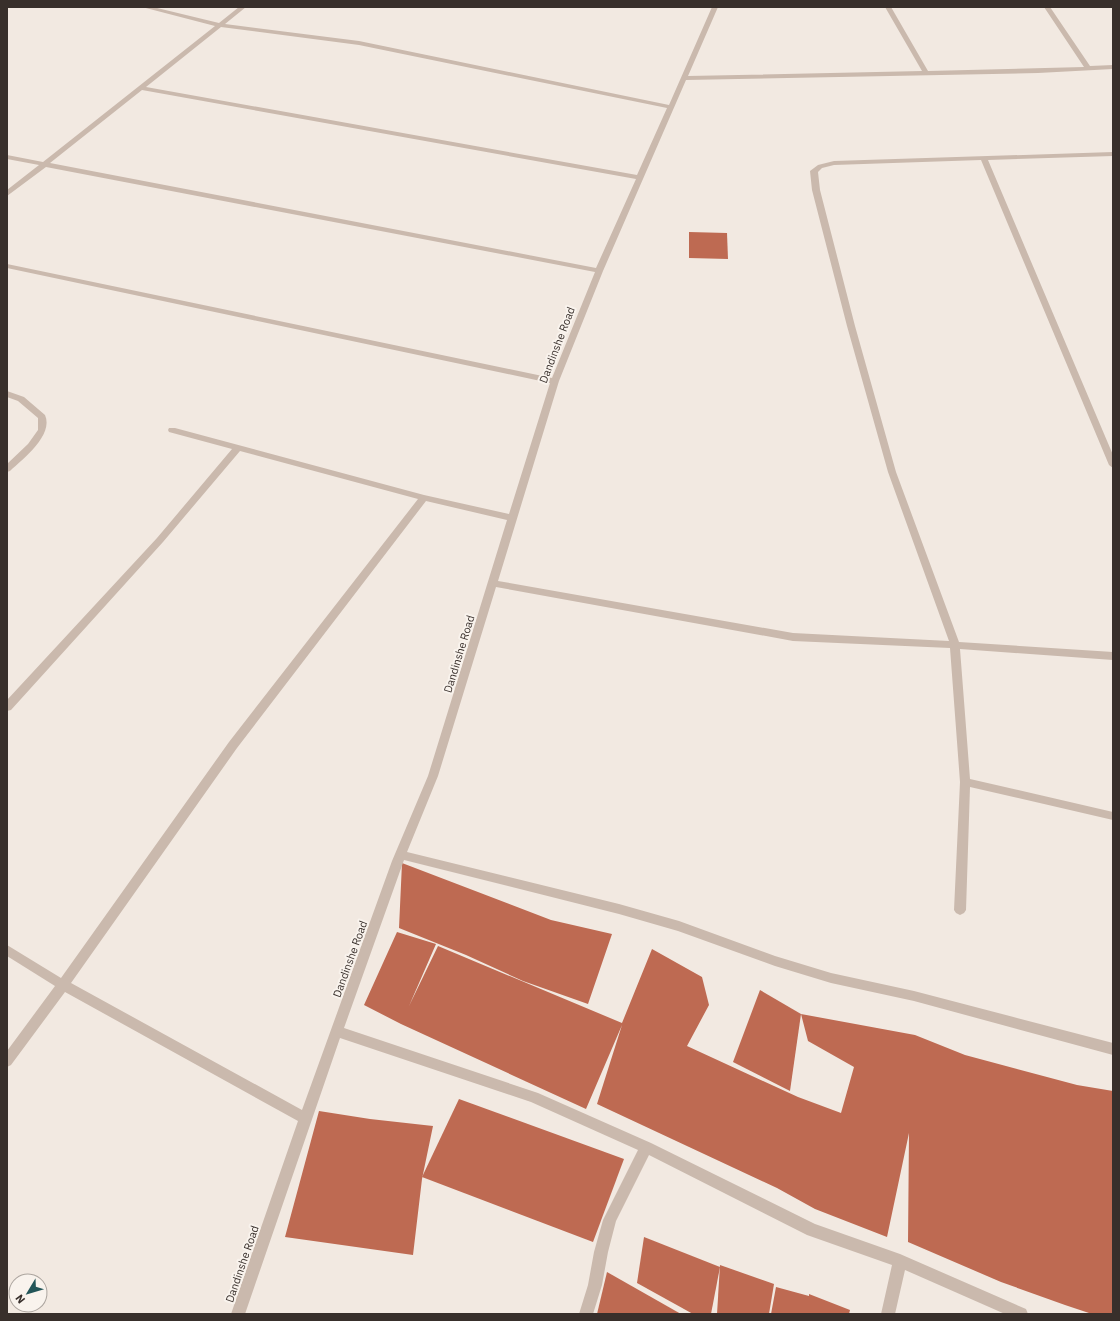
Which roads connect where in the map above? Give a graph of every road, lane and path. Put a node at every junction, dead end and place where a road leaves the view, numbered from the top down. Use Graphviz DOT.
graph roads {
  1 [pos="145,7"];
  2 [pos="243,7"];
  3 [pos="715,7"];
  4 [pos="888,7"];
  5 [pos="1047,7"];
  6 [pos="219,25"];
  7 [pos="1113,67"];
  8 [pos="1088,68"];
  9 [pos="926,73"];
  10 [pos="684,78"];
  11 [pos="142,88"];
  12 [pos="671,107"];
  13 [pos="1113,154"];
  14 [pos="7,156"];
  15 [pos="984,159"];
  16 [pos="47,164"];
  17 [pos="640,178"];
  18 [pos="7,194"];
  19 [pos="7,266"];
  20 [pos="599,271"];
  21 [pos="555,381"];
  22 [pos="7,394"];
  23 [pos="172,430"];
  24 [pos="238,448"];
  25 [pos="1113,465"];
  26 [pos="7,469"];
  27 [pos="424,498"];
  28 [pos="512,518"];
  29 [pos="492,583"];
  30 [pos="955,645"];
  31 [pos="1113,656"];
  32 [pos="7,707"];
  33 [pos="965,782"];
  34 [pos="1113,816"];
  35 [pos="401,855"];
  36 [pos="960,910"];
  37 [pos="7,950"];
  38 [pos="63,985"];
  39 [pos="337,1031"];
  40 [pos="1113,1049"];
  41 [pos="7,1061"];
  42 [pos="305,1118"];
  43 [pos="646,1147"];
  44 [pos="900,1261"];
  45 [pos="238,1314"];
  46 [pos="586,1314"];
  47 [pos="888,1314"];
  48 [pos="1021,1314"];
  1 -- 6 [label="street"];
  2 -- 6 [label="street"];
  3 -- 10 [label="street, Dandinshe Road"];
  4 -- 9 [label="street"];
  5 -- 8 [label="street"];
  6 -- 11 [label="street"];
  6 -- 12 [label="street"];
  7 -- 8 [label="street"];
  8 -- 9 [label="street"];
  9 -- 10 [label="street"];
  10 -- 12 [label="street, Dandinshe Road"];
  11 -- 16 [label="street"];
  11 -- 17 [label="street"];
  12 -- 17 [label="street, Dandinshe Road"];
  13 -- 15 [label="street"];
  14 -- 16 [label="street"];
  15 -- 25 [label="street"];
  15 -- 30 [label="street"];
  16 -- 18 [label="street"];
  16 -- 20 [label="street"];
  17 -- 20 [label="street, Dandinshe Road"];
  19 -- 21 [label="street"];
  20 -- 21 [label="street, Dandinshe Road"];
  21 -- 28 [label="street, Dandinshe Road"];
  22 -- 26 [label="street"];
  23 -- 24 [label="street"];
  24 -- 27 [label="street"];
  24 -- 32 [label="street"];
  27 -- 28 [label="street"];
  27 -- 38 [label="street"];
  28 -- 29 [label="street, Dandinshe Road"];
  29 -- 30 [label="street"];
  29 -- 35 [label="street, Dandinshe Road"];
  30 -- 31 [label="street"];
  30 -- 33 [label="street"];
  33 -- 34 [label="street"];
  33 -- 36 [label="street"];
  35 -- 39 [label="street, Dandinshe Road"];
  35 -- 40 [label="street"];
  37 -- 38 [label="street"];
  38 -- 41 [label="street"];
  38 -- 42 [label="street"];
  39 -- 42 [label="street, Dandinshe Road"];
  39 -- 43 [label="street"];
  42 -- 45 [label="street, Dandinshe Road"];
  43 -- 44 [label="street"];
  43 -- 46 [label="street"];
  44 -- 47 [label="street"];
  44 -- 48 [label="street"];
}
